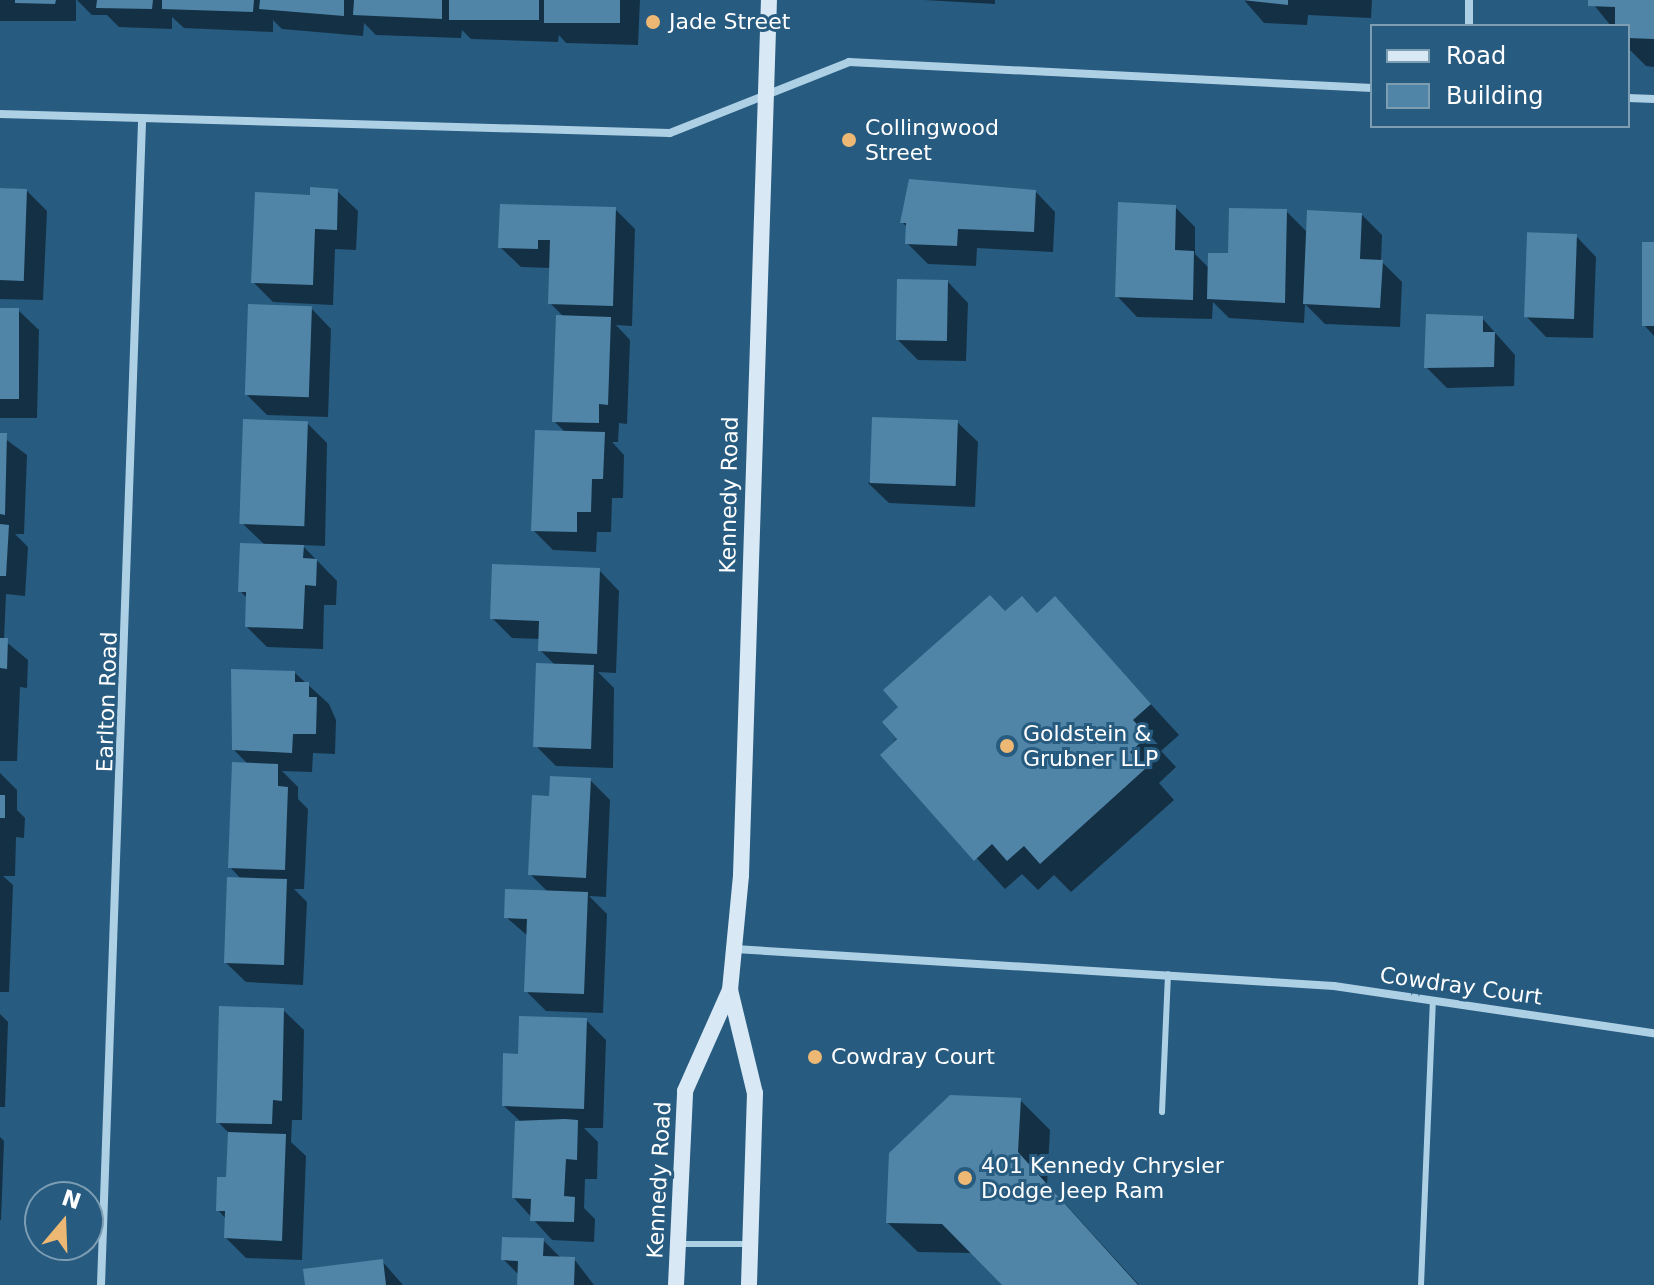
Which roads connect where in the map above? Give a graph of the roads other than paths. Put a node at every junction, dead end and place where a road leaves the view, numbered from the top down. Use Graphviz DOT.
graph roads {
  1 [pos="769,0"];
  2 [pos="1469,0"];
  3 [pos="1469,24"];
  4 [pos="1370,88"];
  5 [pos="764,97"];
  6 [pos="1630,98"];
  7 [pos="1654,99"];
  8 [pos="0,114"];
  9 [pos="142,120"];
  10 [pos="735,949"];
  11 [pos="1168,974"];
  12 [pos="730,990"];
  13 [pos="1433,1001"];
  14 [pos="1654,1033"];
  15 [pos="1162,1112"];
  16 [pos="678,1244"];
  17 [pos="750,1244"];
  18 [pos="101,1285"];
  19 [pos="676,1285"];
  20 [pos="749,1285"];
  21 [pos="1421,1285"];
  1 -- 5 [label="main road, Kennedy Road"];
  2 -- 3 [label="street"];
  4 -- 5 [label="street"];
  5 -- 9 [label="street"];
  5 -- 10 [label="main road, Kennedy Road"];
  6 -- 7 [label="street"];
  8 -- 9 [label="street"];
  9 -- 18 [label="street, Earlton Road"];
  10 -- 11 [label="street, Cowdray Court"];
  10 -- 12 [label="main road, Kennedy Road"];
  11 -- 13 [label="street, Cowdray Court"];
  11 -- 15 [label="lane"];
  12 -- 16 [label="main road, Kennedy Road"];
  12 -- 17 [label="main road, Kennedy Road"];
  13 -- 14 [label="street, Cowdray Court"];
  13 -- 21 [label="lane"];
  16 -- 17 [label="lane"];
  16 -- 19 [label="main road, Kennedy Road"];
  17 -- 20 [label="main road, Kennedy Road"];
}
